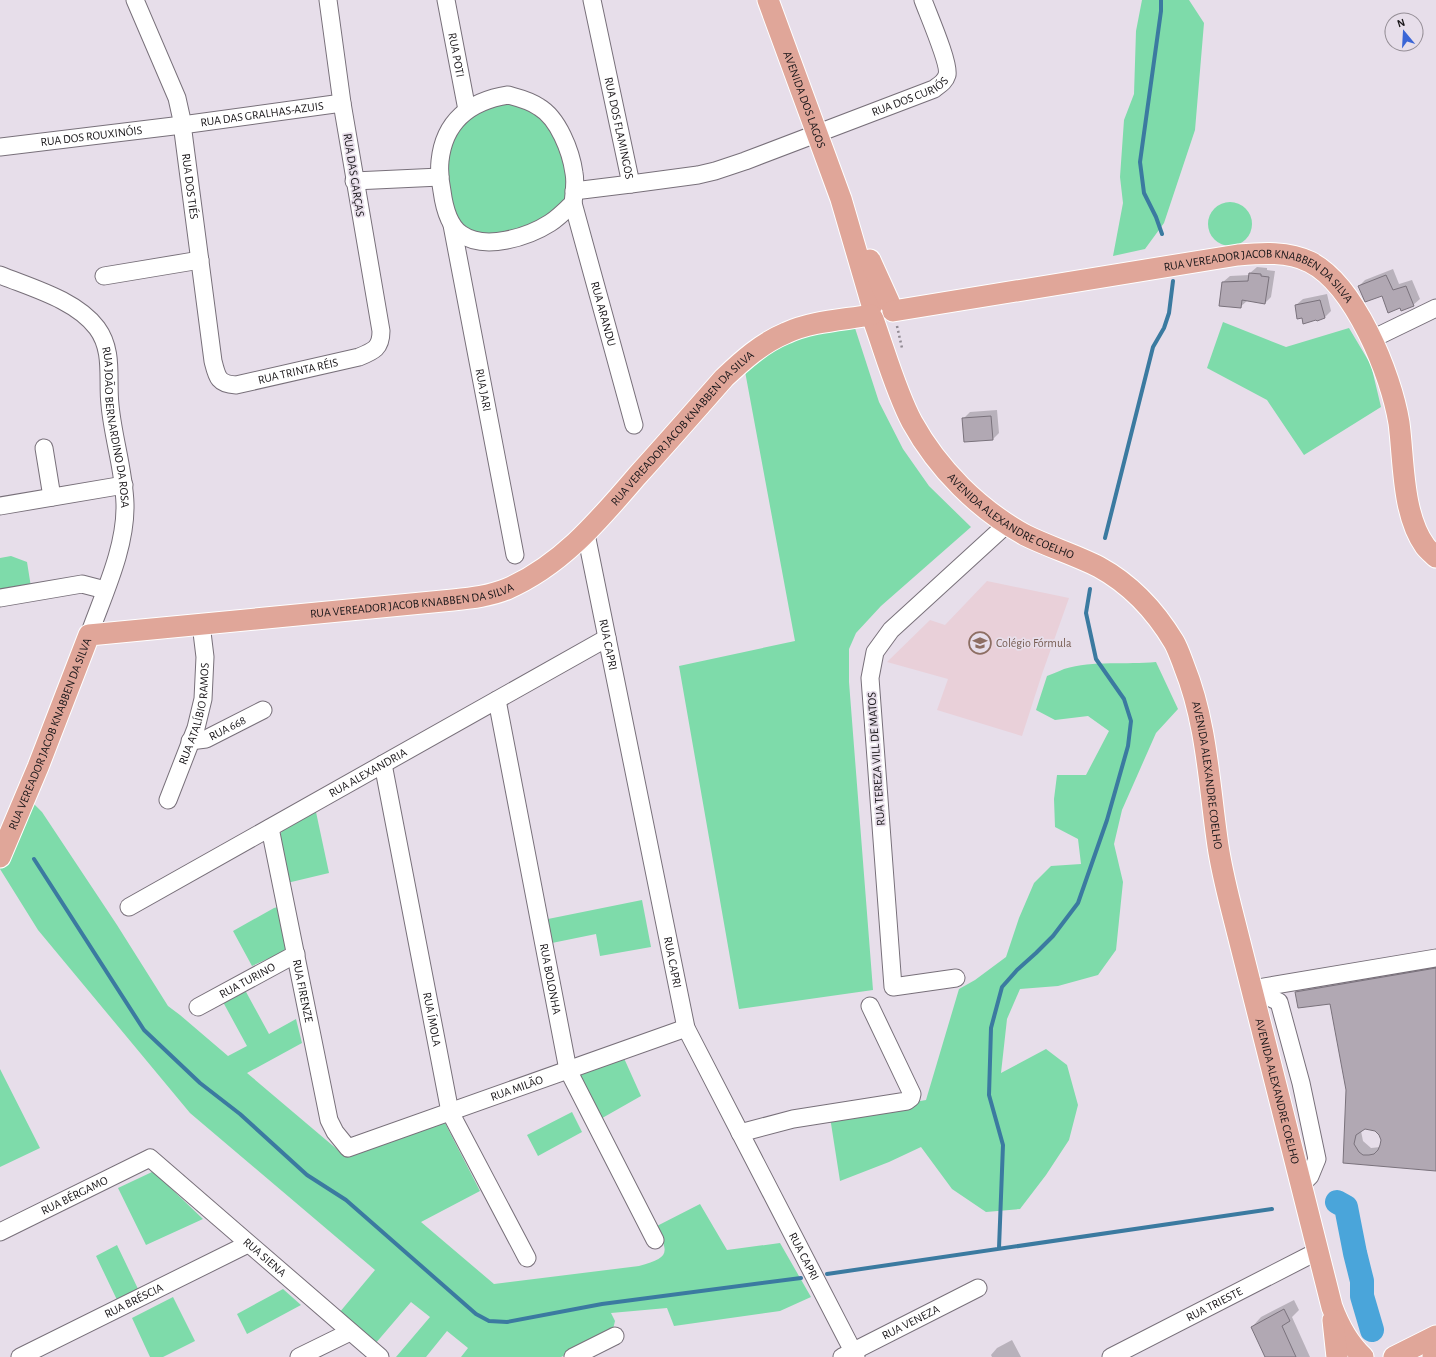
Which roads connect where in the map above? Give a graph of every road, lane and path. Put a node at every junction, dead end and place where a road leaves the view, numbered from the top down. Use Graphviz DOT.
graph roads {
  1 [pos="135,0"];
  2 [pos="328,0"];
  3 [pos="446,0"];
  4 [pos="592,0"];
  5 [pos="768,0"];
  6 [pos="923,0"];
  7 [pos="342,103"];
  8 [pos="467,110"];
  9 [pos="182,125"];
  10 [pos="817,134"];
  11 [pos="0,147"];
  12 [pos="440,177"];
  13 [pos="354,181"];
  14 [pos="631,184"];
  15 [pos="574,197"];
  16 [pos="452,225"];
  17 [pos="200,260"];
  18 [pos="0,275"];
  19 [pos="104,276"];
  20 [pos="1436,308"];
  21 [pos="882,311"];
  22 [pos="1372,339"];
  23 [pos="377,348"];
  24 [pos="897,359"];
  25 [pos="219,380"];
  26 [pos="634,425"];
  27 [pos="44,448"];
  28 [pos="124,485"];
  29 [pos="52,497"];
  30 [pos="0,506"];
  31 [pos="1007,524"];
  32 [pos="586,534"];
  33 [pos="515,555"];
  34 [pos="1436,557"];
  35 [pos="105,590"];
  36 [pos="0,598"];
  37 [pos="201,624"];
  38 [pos="89,635"];
  39 [pos="607,638"];
  40 [pos="497,700"];
  41 [pos="263,710"];
  42 [pos="190,741"];
  43 [pos="383,764"];
  44 [pos="168,800"];
  45 [pos="270,828"];
  46 [pos="0,857"];
  47 [pos="129,907"];
  48 [pos="296,954"];
  49 [pos="1436,958"];
  50 [pos="956,978"];
  51 [pos="1252,989"];
  52 [pos="870,1006"];
  53 [pos="198,1007"];
  54 [pos="686,1028"];
  55 [pos="568,1070"];
  56 [pos="450,1112"];
  57 [pos="740,1133"];
  58 [pos="348,1148"];
  59 [pos="150,1158"];
  60 [pos="0,1232"];
  61 [pos="655,1240"];
  62 [pos="248,1244"];
  63 [pos="1318,1251"];
  64 [pos="527,1258"];
  65 [pos="978,1288"];
  66 [pos="1332,1307"];
  67 [pos="350,1332"];
  68 [pos="615,1336"];
  69 [pos="1436,1336"];
  70 [pos="850,1355"];
  71 [pos="1436,1356"];
  72 [pos="20,1357"];
  73 [pos="299,1357"];
  74 [pos="380,1357"];
  75 [pos="573,1357"];
  76 [pos="1111,1357"];
  77 [pos="1337,1357"];
  78 [pos="1363,1357"];
  79 [pos="1394,1357"];
  80 [pos="1433,1357"];
  1 -- 9 [label="street, RUA DOS TIÉS"];
  2 -- 7 [label="street, RUA DAS GARÇAS"];
  3 -- 8 [label="street, RUA POTI"];
  4 -- 14 [label="street, RUA DOS FLAMINGOS"];
  5 -- 10 [label="main road, AVENIDA DOS LAGOS"];
  6 -- 10 [label="street, RUA DOS CURIÓS"];
  7 -- 9 [label="street, RUA DAS GRALHAS-AZUIS"];
  7 -- 13 [label="street, RUA DAS GARÇAS"];
  8 -- 12 [label="street"];
  8 -- 15 [label="street"];
  9 -- 11 [label="street, RUA DOS ROUXINÓIS"];
  9 -- 17 [label="street, RUA DOS TIÉS"];
  10 -- 14 [label="street, RUA DOS FLAMINGOS"];
  10 -- 21 [label="main road, AVENIDA DOS LAGOS"];
  12 -- 13 [label="street"];
  12 -- 16 [label="street"];
  13 -- 23 [label="street, RUA DAS GARÇAS"];
  14 -- 15 [label="street"];
  15 -- 16 [label="street"];
  15 -- 26 [label="street, RUA ARANDU"];
  16 -- 33 [label="street, RUA JARI"];
  17 -- 19 [label="street"];
  17 -- 25 [label="street, RUA DOS TIÉS"];
  18 -- 28 [label="street, RUA JOÃO BERNARDINO DA ROSA"];
  20 -- 22 [label="street"];
  21 -- 22 [label="main road, RUA VEREADOR JACOB KNABBEN DA SILVA"];
  21 -- 24 [label="main road, AVENIDA ALEXANDRE COELHO"];
  21 -- 24 [label="path"];
  21 -- 32 [label="main road, RUA VEREADOR JACOB KNABBEN DA SILVA"];
  22 -- 34 [label="main road, RUA VEREADOR JACOB KNABBEN DA SILVA"];
  23 -- 25 [label="street, RUA TRINTA RÉIS"];
  24 -- 31 [label="main road, AVENIDA ALEXANDRE COELHO"];
  27 -- 29 [label="street"];
  28 -- 29 [label="street"];
  28 -- 35 [label="street, RUA JOÃO BERNARDINO DA ROSA"];
  29 -- 30 [label="street"];
  31 -- 50 [label="street, RUA TEREZA VILL DE MATOS"];
  31 -- 51 [label="main road, AVENIDA ALEXANDRE COELHO"];
  32 -- 37 [label="main road, RUA VEREADOR JACOB KNABBEN DA SILVA"];
  32 -- 39 [label="street, RUA CAPRI"];
  35 -- 36 [label="street"];
  35 -- 38 [label="street, RUA JOÃO BERNARDINO DA ROSA"];
  37 -- 38 [label="main road, RUA VEREADOR JACOB KNABBEN DA SILVA"];
  37 -- 42 [label="street, RUA ATALÍBIO RAMOS"];
  38 -- 46 [label="main road, RUA VEREADOR JACOB KNABBEN DA SILVA"];
  39 -- 40 [label="street, RUA ALEXANDRIA"];
  39 -- 54 [label="street, RUA CAPRI"];
  40 -- 43 [label="street, RUA ALEXANDRIA"];
  40 -- 55 [label="street, RUA BOLONHA"];
  41 -- 42 [label="street, RUA 668"];
  42 -- 44 [label="street, RUA ATALÍBIO RAMOS"];
  43 -- 45 [label="street, RUA ALEXANDRIA"];
  43 -- 56 [label="street, RUA ÍMOLA"];
  45 -- 47 [label="street, RUA ALEXANDRIA"];
  45 -- 48 [label="street, RUA FIRENZE"];
  48 -- 53 [label="street, RUA TURINO"];
  48 -- 58 [label="street, RUA FIRENZE"];
  49 -- 51 [label="street"];
  51 -- 63 [label="main road, AVENIDA ALEXANDRE COELHO"];
  52 -- 57 [label="street"];
  54 -- 55 [label="street, RUA MILÃO"];
  54 -- 57 [label="street, RUA CAPRI"];
  55 -- 56 [label="street, RUA MILÃO"];
  55 -- 61 [label="street, RUA BOLONHA"];
  56 -- 58 [label="street, RUA MILÃO"];
  56 -- 64 [label="street, RUA ÍMOLA"];
  57 -- 70 [label="street, RUA CAPRI"];
  59 -- 60 [label="street, RUA BÉRGAMO"];
  59 -- 62 [label="street, RUA SIENA"];
  62 -- 67 [label="street, RUA SIENA"];
  62 -- 72 [label="street, RUA BRÉSCIA"];
  63 -- 66 [label="main road, AVENIDA ALEXANDRE COELHO"];
  63 -- 76 [label="street, RUA TRIESTE"];
  65 -- 70 [label="street, RUA VENEZA"];
  66 -- 77 [label="main road, AVENIDA ALEXANDRE COELHO"];
  66 -- 78 [label="main road, AVENIDA ALEXANDRE COELHO"];
  67 -- 73 [label="street"];
  67 -- 74 [label="street, RUA SIENA"];
  68 -- 75 [label="street"];
  69 -- 79 [label="main road"];
  71 -- 80 [label="main road"];
}
